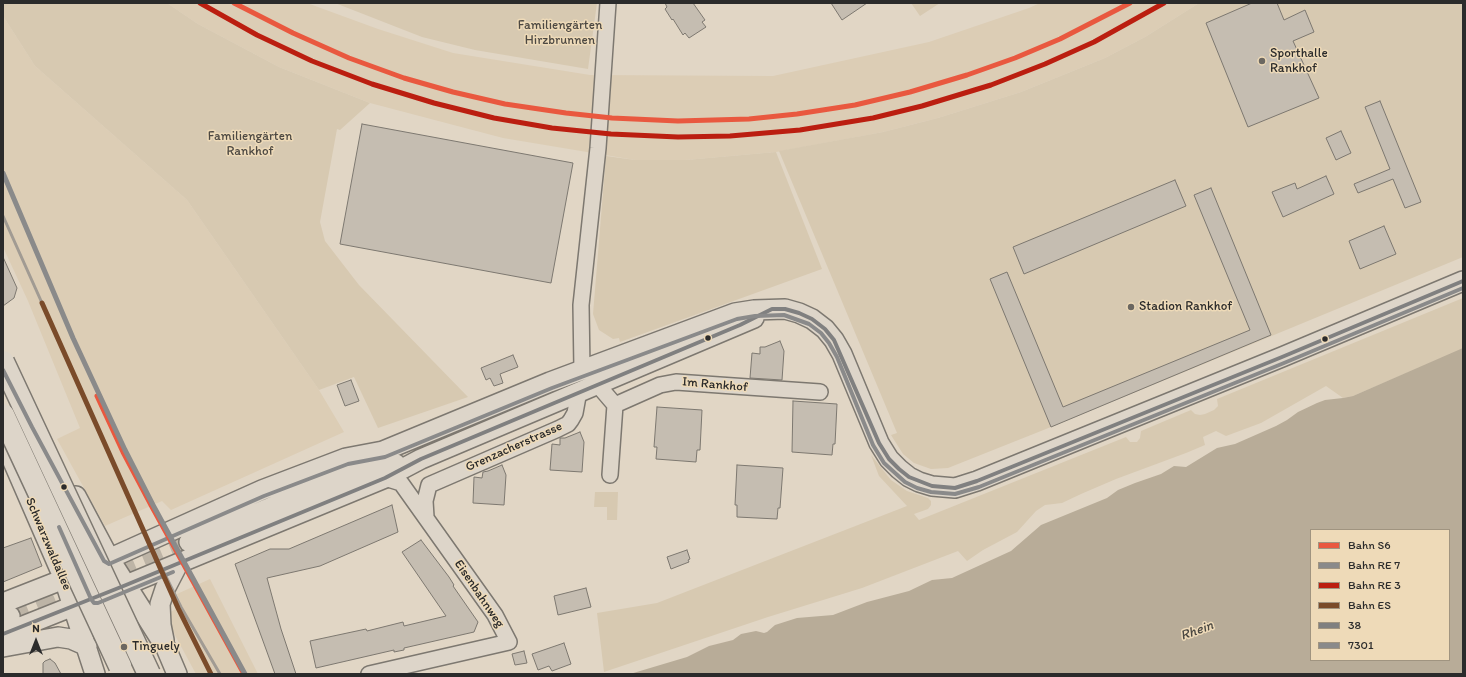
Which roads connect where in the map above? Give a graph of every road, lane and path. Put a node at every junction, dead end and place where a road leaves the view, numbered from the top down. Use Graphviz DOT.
graph roads {
  1 [pos="608,3"];
  2 [pos="1463,281"];
  3 [pos="772,309"];
  4 [pos="3,357"];
  5 [pos="3,362"];
  6 [pos="582,370"];
  7 [pos="597,384"];
  8 [pos="3,387"];
  9 [pos="579,391"];
  10 [pos="820,392"];
  11 [pos="615,405"];
  12 [pos="3,415"];
  13 [pos="37,424"];
  14 [pos="3,429"];
  15 [pos="3,440"];
  16 [pos="383,451"];
  17 [pos="421,459"];
  18 [pos="347,475"];
  19 [pos="610,475"];
  20 [pos="393,481"];
  21 [pos="429,485"];
  22 [pos="426,517"];
  23 [pos="189,542"];
  24 [pos="109,558"];
  25 [pos="178,564"];
  26 [pos="84,570"];
  27 [pos="64,579"];
  28 [pos="126,585"];
  29 [pos="96,597"];
  30 [pos="74,606"];
  31 [pos="5,612"];
  32 [pos="3,634"];
  33 [pos="87,646"];
  34 [pos="3,647"];
  35 [pos="166,648"];
  36 [pos="120,666"];
  37 [pos="95,674"];
  38 [pos="149,674"];
  39 [pos="177,674"];
  40 [pos="369,674"];
  1 -- 6 [label="street"];
  2 -- 3 [label="main road"];
  3 -- 6 [label="main road"];
  3 -- 7 [label="main road, Grenzacherstrasse"];
  4 -- 13 [label="main road"];
  5 -- 38 [label="highway, bridge"];
  6 -- 7 [label="main road"];
  6 -- 9 [label="main road"];
  6 -- 16 [label="main road"];
  7 -- 9 [label="main road, Grenzacherstrasse"];
  7 -- 11 [label="street"];
  8 -- 13 [label="main road"];
  9 -- 17 [label="main road, Grenzacherstrasse"];
  9 -- 21 [label="street, Grenzacherstrasse"];
  10 -- 11 [label="street, Im Rankhof"];
  11 -- 19 [label="street"];
  12 -- 36 [label="highway, bridge"];
  13 -- 24 [label="main road"];
  14 -- 26 [label="main road"];
  15 -- 27 [label="main road, Schwarzwaldallee"];
  16 -- 18 [label="main road"];
  16 -- 24 [label="main road"];
  17 -- 18 [label="main road"];
  17 -- 20 [label="main road, Grenzacherstrasse"];
  18 -- 23 [label="main road"];
  20 -- 21 [label="street, Grenzacherstrasse"];
  20 -- 22 [label="street, Eisenbahnweg"];
  20 -- 25 [label="main road, Grenzacherstrasse"];
  21 -- 22 [label="street"];
  22 -- 40 [label="street, Eisenbahnweg"];
  24 -- 26 [label="main road"];
  24 -- 28 [label="main road"];
  25 -- 28 [label="main road, Grenzacherstrasse"];
  25 -- 35 [label="main road"];
  26 -- 27 [label="main road"];
  26 -- 29 [label="main road"];
  27 -- 30 [label="main road, Schwarzwaldallee"];
  27 -- 31 [label="main road"];
  28 -- 29 [label="main road, Grenzacherstrasse"];
  28 -- 35 [label="main road"];
  29 -- 30 [label="main road, Grenzacherstrasse"];
  30 -- 32 [label="main road, Grenzacherstrasse"];
  30 -- 33 [label="main road, Schwarzwaldallee"];
  33 -- 34 [label="main road"];
  33 -- 37 [label="main road, Schwarzwaldallee"];
  35 -- 39 [label="main road"];
}
